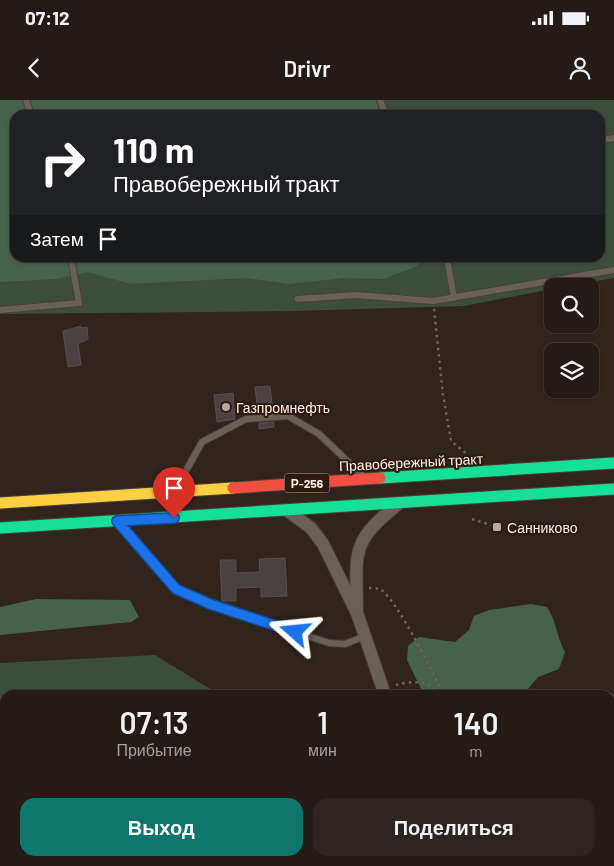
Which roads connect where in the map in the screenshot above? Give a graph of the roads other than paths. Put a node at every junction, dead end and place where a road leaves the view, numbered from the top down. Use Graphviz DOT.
graph roads {
  1 [pos="72,262"];
  2 [pos="448,262"];
  3 [pos="614,270"];
  4 [pos="454,298"];
  5 [pos="298,299"];
  6 [pos="0,310"];
  7 [pos="614,463"];
  8 [pos="367,479"];
  9 [pos="614,489"];
  10 [pos="174,492"];
  11 [pos="0,503"];
  12 [pos="399,504"];
  13 [pos="287,511"];
  14 [pos="117,521"];
  15 [pos="0,528"];
  16 [pos="357,613"];
  17 [pos="365,636"];
  18 [pos="383,690"];
  1 -- 6 [label="lane"];
  2 -- 4 [label="lane"];
  3 -- 4 [label="lane"];
  4 -- 5 [label="lane"];
  7 -- 8 [label="highway, Правобережный тракт / Р-256"];
  8 -- 10 [label="highway, Правобережный тракт / Р-256"];
  8 -- 10 [label="lane"];
  9 -- 12 [label="highway, Р-256"];
  10 -- 11 [label="highway, Правобережный тракт / Р-256"];
  12 -- 13 [label="highway, Р-256"];
  12 -- 16 [label="street"];
  13 -- 14 [label="highway, Р-256"];
  13 -- 16 [label="street"];
  14 -- 15 [label="highway, Р-256"];
  14 -- 17 [label="lane"];
  16 -- 17 [label="street"];
  17 -- 18 [label="street"];
}
